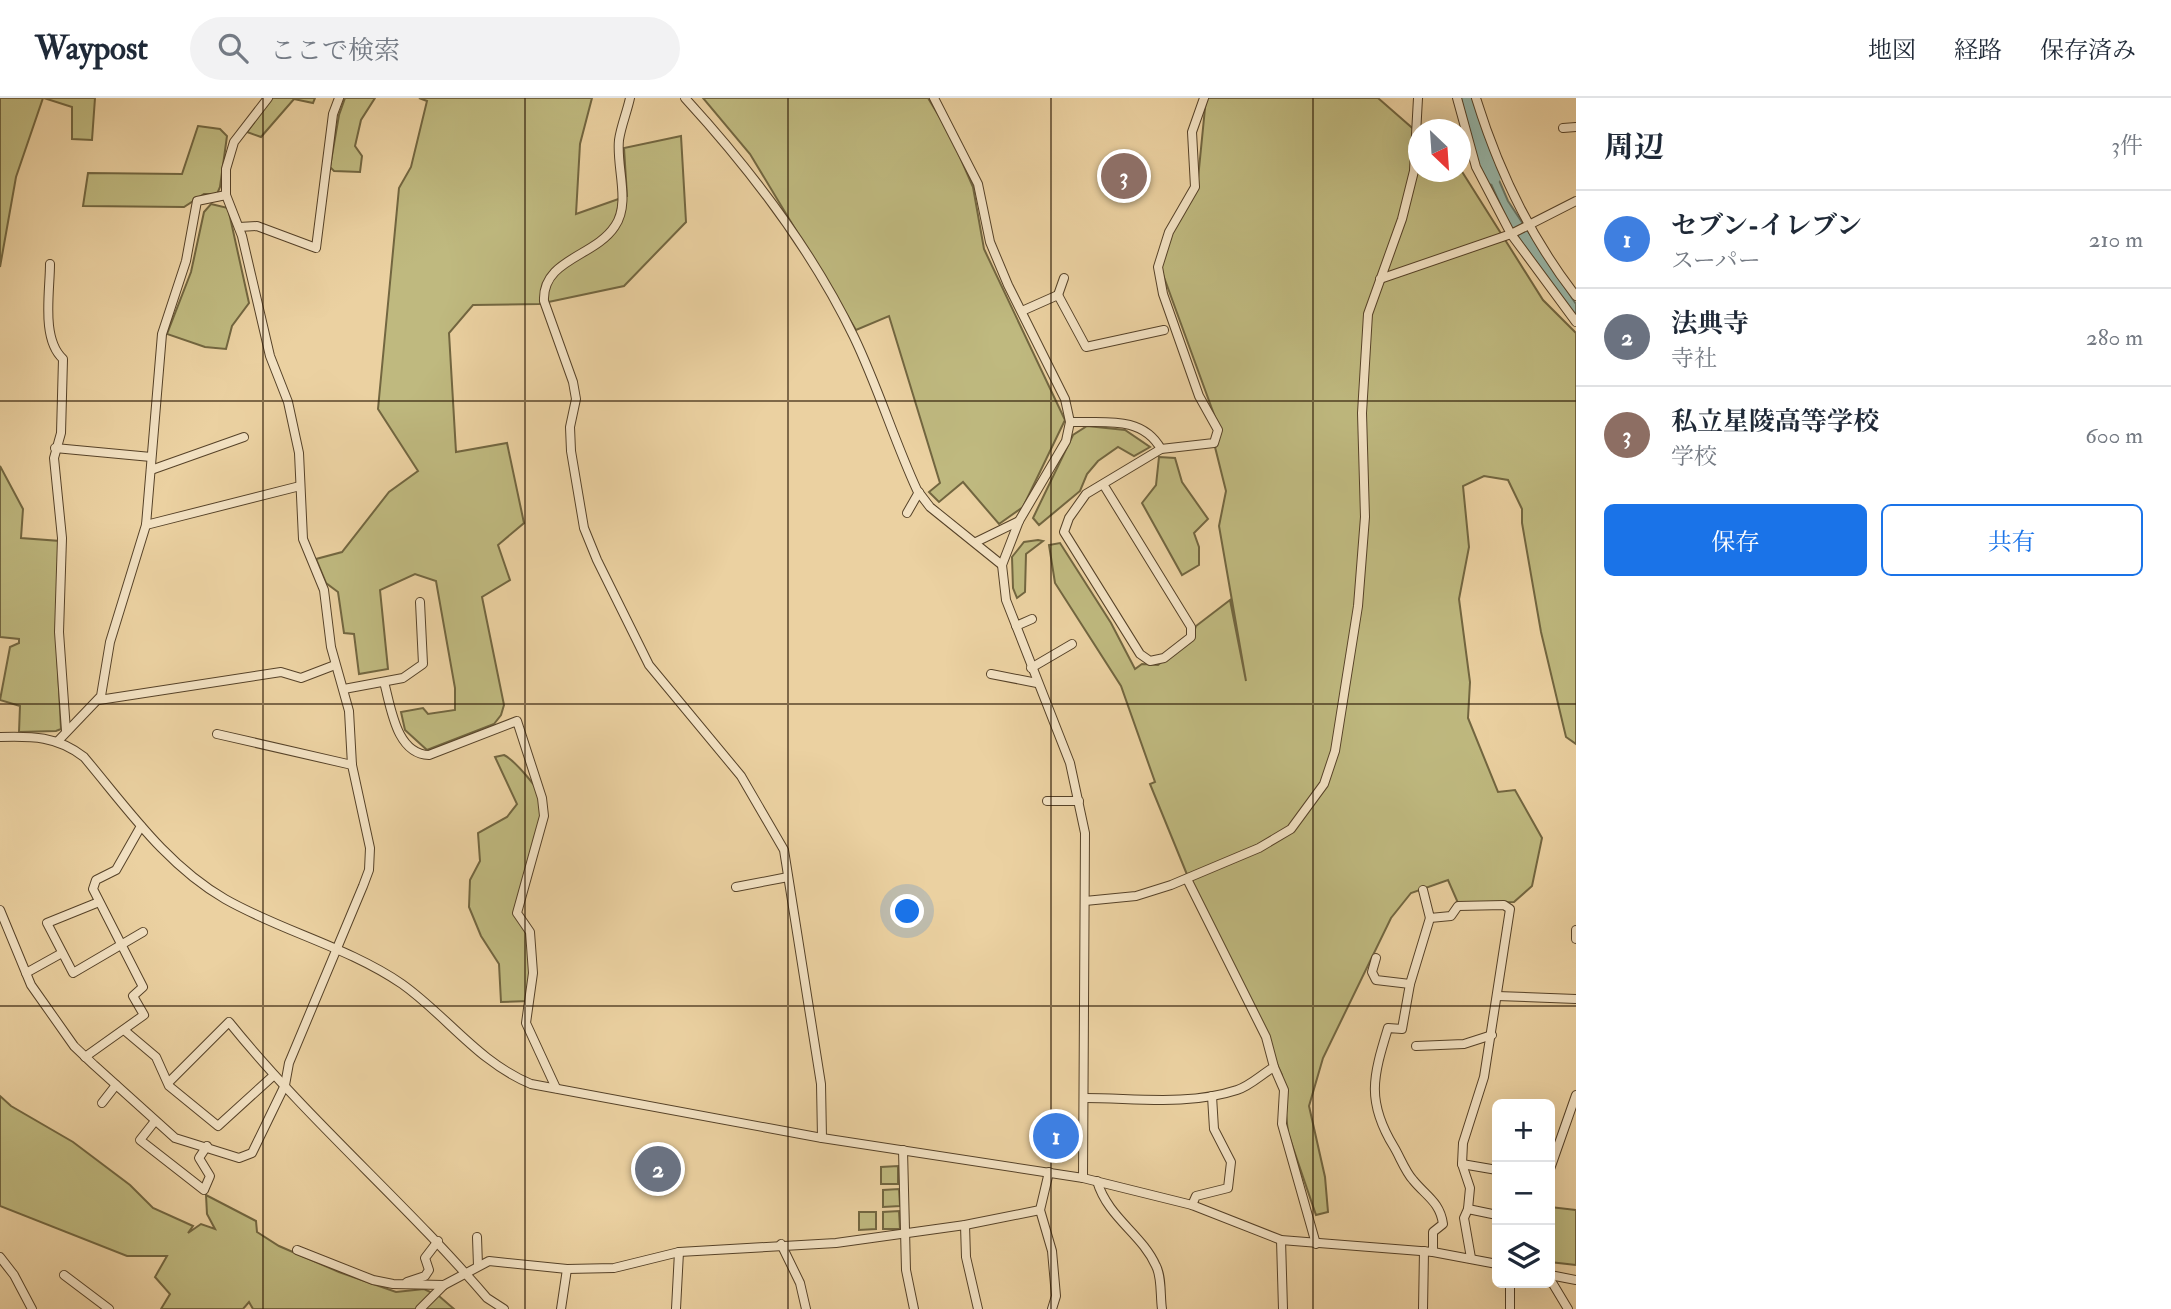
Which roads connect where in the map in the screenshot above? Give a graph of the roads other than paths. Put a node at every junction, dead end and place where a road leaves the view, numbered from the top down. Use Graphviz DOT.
graph roads {
  1 [pos="268,98"];
  2 [pos="339,98"];
  3 [pos="630,98"];
  4 [pos="685,98"];
  5 [pos="934,98"];
  6 [pos="1204,98"];
  7 [pos="1418,98"];
  8 [pos="1457,98"];
  9 [pos="1475,98"];
  10 [pos="1576,127"];
  11 [pos="1563,128"];
  12 [pos="226,195"];
  13 [pos="1576,201"];
  14 [pos="1531,225"];
  15 [pos="239,227"];
  16 [pos="1511,234"];
  17 [pos="50,264"];
  18 [pos="1063,278"];
  19 [pos="1380,279"];
  20 [pos="1058,295"];
  21 [pos="1576,296"];
  22 [pos="1022,312"];
  23 [pos="1576,322"];
  24 [pos="1164,330"];
  25 [pos="1070,422"];
  26 [pos="244,437"];
  27 [pos="55,448"];
  28 [pos="1161,449"];
  29 [pos="151,457"];
  30 [pos="152,470"];
  31 [pos="1103,484"];
  32 [pos="300,486"];
  33 [pos="919,492"];
  34 [pos="907,513"];
  35 [pos="1019,522"];
  36 [pos="146,525"];
  37 [pos="976,542"];
  38 [pos="1002,565"];
  39 [pos="420,602"];
  40 [pos="1032,619"];
  41 [pos="1016,626"];
  42 [pos="1072,644"];
  43 [pos="335,665"];
  44 [pos="1031,668"];
  45 [pos="991,674"];
  46 [pos="384,682"];
  47 [pos="1037,683"];
  48 [pos="344,689"];
  49 [pos="99,700"];
  50 [pos="66,731"];
  51 [pos="217,734"];
  52 [pos="0,737"];
  53 [pos="58,741"];
  54 [pos="352,765"];
  55 [pos="1047,801"];
  56 [pos="1079,801"];
  57 [pos="141,826"];
  58 [pos="788,877"];
  59 [pos="1187,878"];
  60 [pos="736,887"];
  61 [pos="1423,890"];
  62 [pos="1085,901"];
  63 [pos="99,902"];
  64 [pos="0,910"];
  65 [pos="1430,918"];
  66 [pos="1576,930"];
  67 [pos="143,932"];
  68 [pos="1576,939"];
  69 [pos="121,944"];
  70 [pos="337,950"];
  71 [pos="62,953"];
  72 [pos="1376,958"];
  73 [pos="26,973"];
  74 [pos="1410,984"];
  75 [pos="1497,996"];
  76 [pos="1576,999"];
  77 [pos="124,1030"];
  78 [pos="1492,1035"];
  79 [pos="1416,1046"];
  80 [pos="85,1057"];
  81 [pos="1274,1067"];
  82 [pos="273,1076"];
  83 [pos="169,1082"];
  84 [pos="116,1085"];
  85 [pos="285,1085"];
  86 [pos="556,1088"];
  87 [pos="1576,1095"];
  88 [pos="1212,1096"];
  89 [pos="1085,1098"];
  90 [pos="102,1103"];
  91 [pos="155,1121"];
  92 [pos="822,1138"];
  93 [pos="207,1146"];
  94 [pos="903,1150"];
  95 [pos="1552,1162"];
  96 [pos="1462,1164"];
  97 [pos="1492,1169"];
  98 [pos="1049,1172"];
  99 [pos="1083,1178"];
  100 [pos="1097,1181"];
  101 [pos="1192,1205"];
  102 [pos="1468,1209"];
  103 [pos="1040,1210"];
  104 [pos="1492,1214"];
  105 [pos="965,1224"];
  106 [pos="904,1234"];
  107 [pos="477,1237"];
  108 [pos="1281,1240"];
  109 [pos="438,1241"];
  110 [pos="781,1244"];
  111 [pos="1316,1244"];
  112 [pos="297,1250"];
  113 [pos="1428,1251"];
  114 [pos="679,1252"];
  115 [pos="0,1257"];
  116 [pos="1471,1258"];
  117 [pos="1492,1263"];
  118 [pos="478,1266"];
  119 [pos="567,1269"];
  120 [pos="466,1272"];
  121 [pos="64,1275"];
  122 [pos="1555,1278"];
  123 [pos="1576,1280"];
  124 [pos="402,1284"];
  125 [pos="444,1285"];
  126 [pos="1555,1286"];
  127 [pos="1510,1288"];
  128 [pos="32,1309"];
  129 [pos="109,1309"];
  130 [pos="420,1309"];
  131 [pos="504,1309"];
  132 [pos="561,1309"];
  133 [pos="676,1309"];
  134 [pos="806,1309"];
  135 [pos="914,1309"];
  136 [pos="978,1309"];
  137 [pos="1052,1309"];
  138 [pos="1162,1309"];
  139 [pos="1283,1309"];
  140 [pos="1423,1309"];
  141 [pos="1510,1309"];
  142 [pos="1568,1309"];
  1 -- 12 [label="street"];
  2 -- 15 [label="street"];
  3 -- 58 [label="street"];
  4 -- 33 [label="street"];
  5 -- 22 [label="street"];
  6 -- 28 [label="street"];
  7 -- 19 [label="street"];
  8 -- 16 [label="street"];
  9 -- 14 [label="street"];
  10 -- 11 [label="street"];
  12 -- 15 [label="street"];
  12 -- 29 [label="street"];
  13 -- 14 [label="street"];
  14 -- 16 [label="street"];
  14 -- 21 [label="street"];
  15 -- 32 [label="street"];
  16 -- 19 [label="street"];
  16 -- 23 [label="street"];
  17 -- 27 [label="street"];
  18 -- 20 [label="street"];
  19 -- 59 [label="street"];
  20 -- 22 [label="street"];
  20 -- 24 [label="street"];
  22 -- 25 [label="street"];
  25 -- 28 [label="street"];
  25 -- 35 [label="street"];
  26 -- 30 [label="street"];
  27 -- 29 [label="street"];
  27 -- 50 [label="street"];
  28 -- 31 [label="street"];
  29 -- 30 [label="street"];
  30 -- 36 [label="street"];
  31 -- 31 [label="street"];
  32 -- 36 [label="street"];
  32 -- 43 [label="street"];
  33 -- 34 [label="street"];
  33 -- 37 [label="street"];
  35 -- 37 [label="street"];
  35 -- 38 [label="street"];
  36 -- 49 [label="street"];
  37 -- 38 [label="street"];
  38 -- 41 [label="street"];
  39 -- 46 [label="street"];
  40 -- 41 [label="street"];
  41 -- 44 [label="street"];
  42 -- 44 [label="street"];
  43 -- 48 [label="street"];
  43 -- 49 [label="street"];
  44 -- 47 [label="street"];
  45 -- 47 [label="street"];
  46 -- 48 [label="street"];
  46 -- 86 [label="street"];
  47 -- 56 [label="street"];
  48 -- 54 [label="street"];
  49 -- 50 [label="street"];
  50 -- 53 [label="street"];
  51 -- 54 [label="street"];
  52 -- 53 [label="street"];
  53 -- 57 [label="street"];
  54 -- 70 [label="street"];
  55 -- 56 [label="street"];
  56 -- 62 [label="street"];
  57 -- 63 [label="street"];
  57 -- 70 [label="street"];
  58 -- 60 [label="street"];
  58 -- 92 [label="street"];
  59 -- 62 [label="street"];
  59 -- 81 [label="street"];
  61 -- 65 [label="street"];
  62 -- 89 [label="street"];
  63 -- 69 [label="street"];
  63 -- 71 [label="street"];
  64 -- 73 [label="street"];
  65 -- 74 [label="street"];
  65 -- 75 [label="street"];
  66 -- 68 [label="street"];
  67 -- 69 [label="street"];
  69 -- 71 [label="street"];
  69 -- 77 [label="street"];
  70 -- 85 [label="street"];
  70 -- 86 [label="street"];
  71 -- 73 [label="street"];
  72 -- 74 [label="street"];
  73 -- 80 [label="street"];
  74 -- 113 [label="street"];
  75 -- 76 [label="street"];
  75 -- 78 [label="street"];
  77 -- 80 [label="street"];
  77 -- 83 [label="street"];
  78 -- 79 [label="street"];
  78 -- 96 [label="street"];
  80 -- 84 [label="street"];
  81 -- 88 [label="street"];
  81 -- 111 [label="street"];
  82 -- 83 [label="street"];
  82 -- 83 [label="street"];
  82 -- 85 [label="street"];
  84 -- 90 [label="street"];
  84 -- 91 [label="street"];
  85 -- 93 [label="street"];
  85 -- 109 [label="street"];
  86 -- 92 [label="street"];
  87 -- 95 [label="street"];
  88 -- 89 [label="street"];
  88 -- 101 [label="street"];
  89 -- 99 [label="street"];
  91 -- 93 [label="street"];
  91 -- 93 [label="street"];
  92 -- 94 [label="street"];
  94 -- 98 [label="street"];
  94 -- 106 [label="street"];
  96 -- 97 [label="street"];
  96 -- 102 [label="street"];
  98 -- 99 [label="street"];
  98 -- 103 [label="street"];
  99 -- 100 [label="street"];
  100 -- 101 [label="street"];
  100 -- 138 [label="street"];
  101 -- 108 [label="street"];
  102 -- 104 [label="street"];
  102 -- 116 [label="street"];
  103 -- 105 [label="street"];
  103 -- 137 [label="street"];
  105 -- 106 [label="street"];
  105 -- 136 [label="street"];
  106 -- 110 [label="street"];
  106 -- 135 [label="street"];
  107 -- 118 [label="street"];
  108 -- 111 [label="street"];
  108 -- 139 [label="street"];
  109 -- 120 [label="street"];
  109 -- 124 [label="street"];
  110 -- 114 [label="street"];
  110 -- 134 [label="street"];
  111 -- 113 [label="street"];
  112 -- 124 [label="street"];
  113 -- 116 [label="street"];
  113 -- 140 [label="street"];
  114 -- 119 [label="street"];
  114 -- 133 [label="street"];
  115 -- 128 [label="street"];
  116 -- 117 [label="street"];
  118 -- 119 [label="street"];
  118 -- 120 [label="street"];
  119 -- 132 [label="street"];
  120 -- 125 [label="street"];
  120 -- 131 [label="street"];
  121 -- 129 [label="street"];
  122 -- 123 [label="street"];
  124 -- 125 [label="street"];
  125 -- 130 [label="street"];
  126 -- 142 [label="street"];
  127 -- 141 [label="street"];
}
